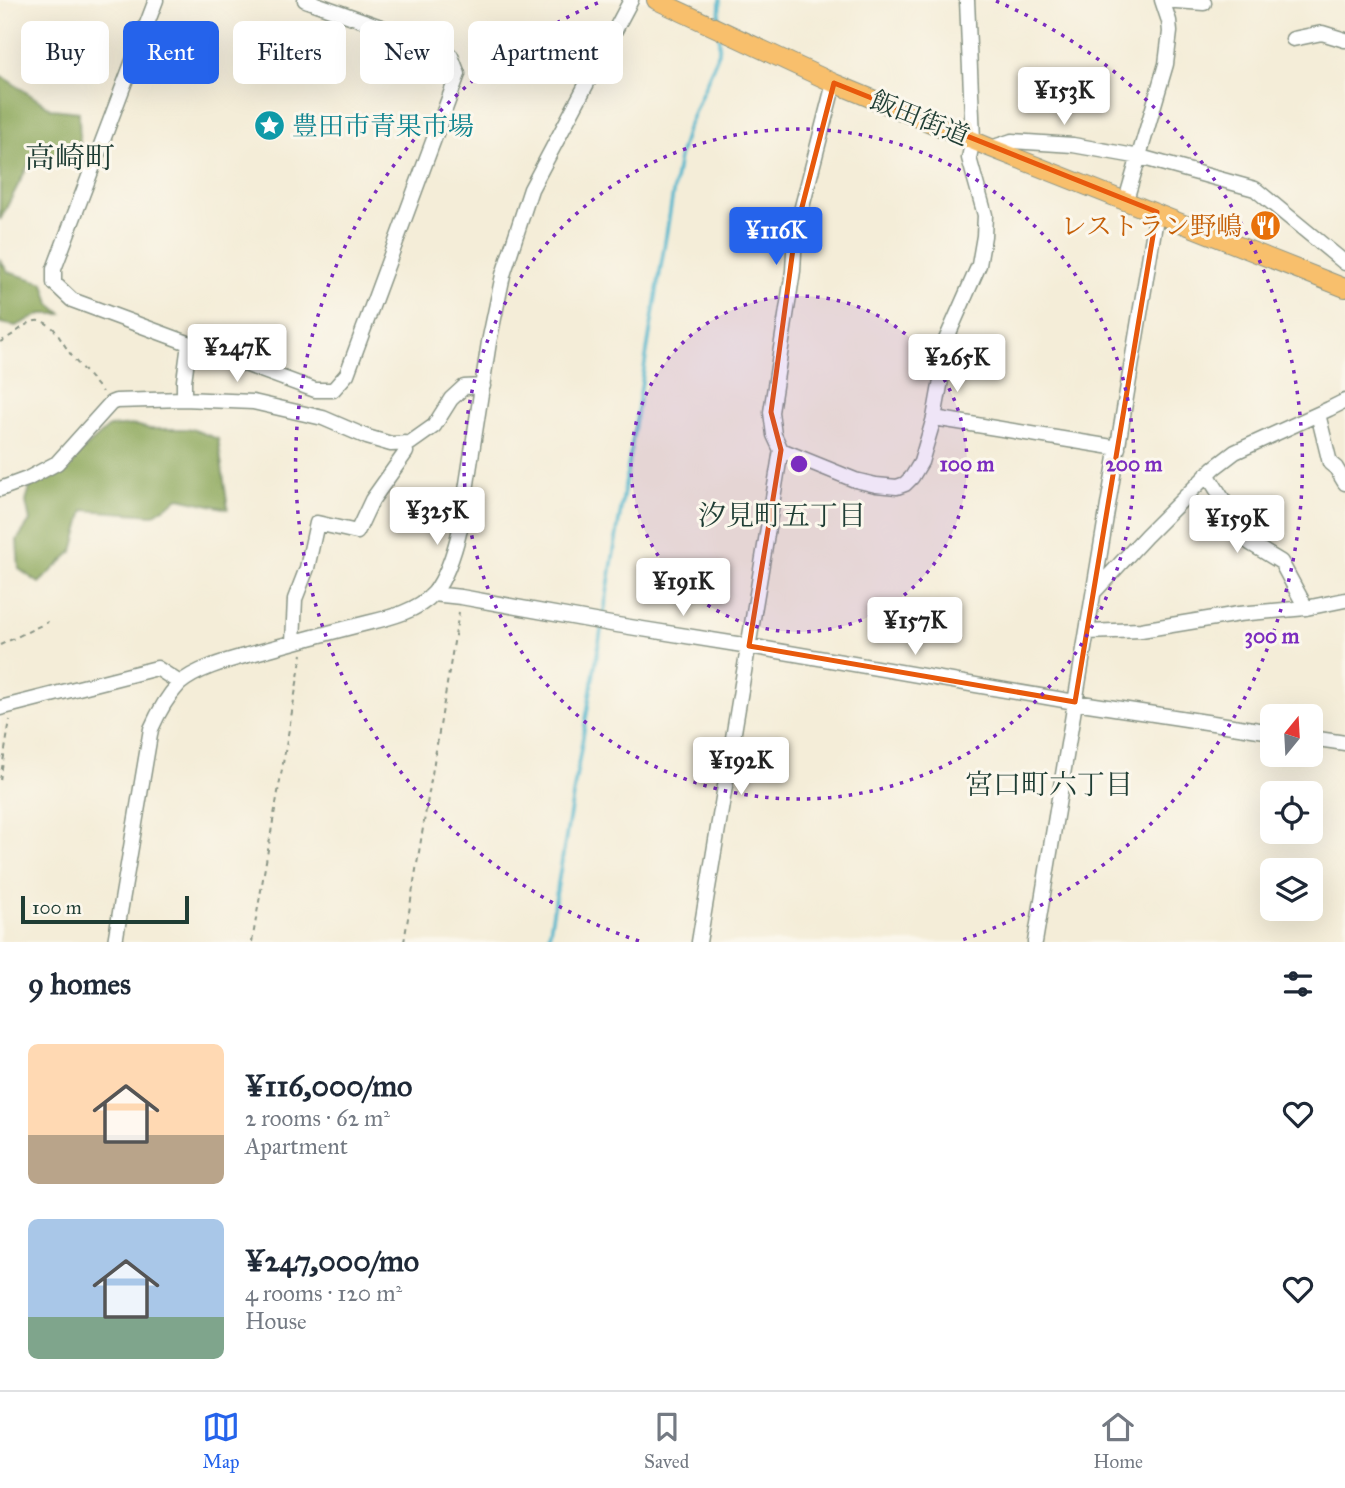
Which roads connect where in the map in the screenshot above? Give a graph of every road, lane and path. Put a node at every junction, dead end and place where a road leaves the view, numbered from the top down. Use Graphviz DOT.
graph roads {
  1 [pos="156,0"];
  2 [pos="305,0"];
  3 [pos="631,0"];
  4 [pos="656,0"];
  5 [pos="967,0"];
  6 [pos="1204,3"];
  7 [pos="1293,39"];
  8 [pos="1345,40"];
  9 [pos="834,83"];
  10 [pos="972,139"];
  11 [pos="991,148"];
  12 [pos="1140,157"];
  13 [pos="1126,200"];
  14 [pos="1157,212"];
  15 [pos="1345,263"];
  16 [pos="1345,288"];
  17 [pos="0,342"];
  18 [pos="189,344"];
  19 [pos="482,386"];
  20 [pos="184,399"];
  21 [pos="1345,401"];
  22 [pos="111,402"];
  23 [pos="1318,414"];
  24 [pos="934,418"];
  25 [pos="404,443"];
  26 [pos="1118,448"];
  27 [pos="781,450"];
  28 [pos="1207,474"];
  29 [pos="1345,483"];
  30 [pos="0,489"];
  31 [pos="1093,593"];
  32 [pos="433,594"];
  33 [pos="461,597"];
  34 [pos="1345,600"];
  35 [pos="1306,608"];
  36 [pos="48,622"];
  37 [pos="1087,632"];
  38 [pos="299,640"];
  39 [pos="0,645"];
  40 [pos="749,646"];
  41 [pos="180,683"];
  42 [pos="1075,702"];
  43 [pos="6,707"];
  44 [pos="1260,730"];
  45 [pos="1323,740"];
  46 [pos="1345,743"];
  47 [pos="0,780"];
  48 [pos="115,942"];
  49 [pos="252,942"];
  50 [pos="404,942"];
  51 [pos="699,942"];
  52 [pos="1035,942"];
  1 -- 18 [label="street"];
  2 -- 18 [label="street"];
  3 -- 19 [label="street"];
  4 -- 9 [label="main road, 飯田街道"];
  5 -- 10 [label="street"];
  6 -- 12 [label="street"];
  7 -- 8 [label="street"];
  9 -- 10 [label="main road, 飯田街道"];
  9 -- 27 [label="street"];
  10 -- 11 [label="main road, 飯田街道"];
  10 -- 24 [label="street"];
  11 -- 12 [label="street"];
  11 -- 13 [label="main road, 飯田街道"];
  12 -- 13 [label="street"];
  12 -- 15 [label="street"];
  13 -- 14 [label="main road, 飯田街道"];
  14 -- 16 [label="main road, 飯田街道"];
  14 -- 26 [label="street"];
  17 -- 22 [label="path"];
  18 -- 20 [label="street"];
  19 -- 25 [label="street"];
  19 -- 32 [label="street"];
  20 -- 22 [label="street"];
  20 -- 25 [label="street"];
  21 -- 23 [label="street"];
  22 -- 30 [label="street"];
  23 -- 28 [label="street"];
  23 -- 29 [label="street"];
  24 -- 26 [label="street"];
  24 -- 27 [label="street"];
  25 -- 38 [label="street"];
  26 -- 31 [label="street"];
  27 -- 40 [label="street"];
  28 -- 31 [label="street"];
  28 -- 35 [label="street"];
  31 -- 37 [label="street"];
  32 -- 33 [label="street"];
  32 -- 38 [label="street"];
  33 -- 40 [label="street"];
  33 -- 50 [label="path"];
  34 -- 35 [label="street"];
  35 -- 37 [label="street"];
  36 -- 39 [label="path"];
  37 -- 42 [label="street"];
  38 -- 41 [label="street"];
  38 -- 49 [label="path"];
  40 -- 42 [label="street"];
  40 -- 51 [label="street"];
  41 -- 43 [label="street"];
  41 -- 48 [label="street"];
  42 -- 44 [label="street"];
  42 -- 52 [label="street"];
  43 -- 47 [label="path"];
  45 -- 46 [label="street"];
}
